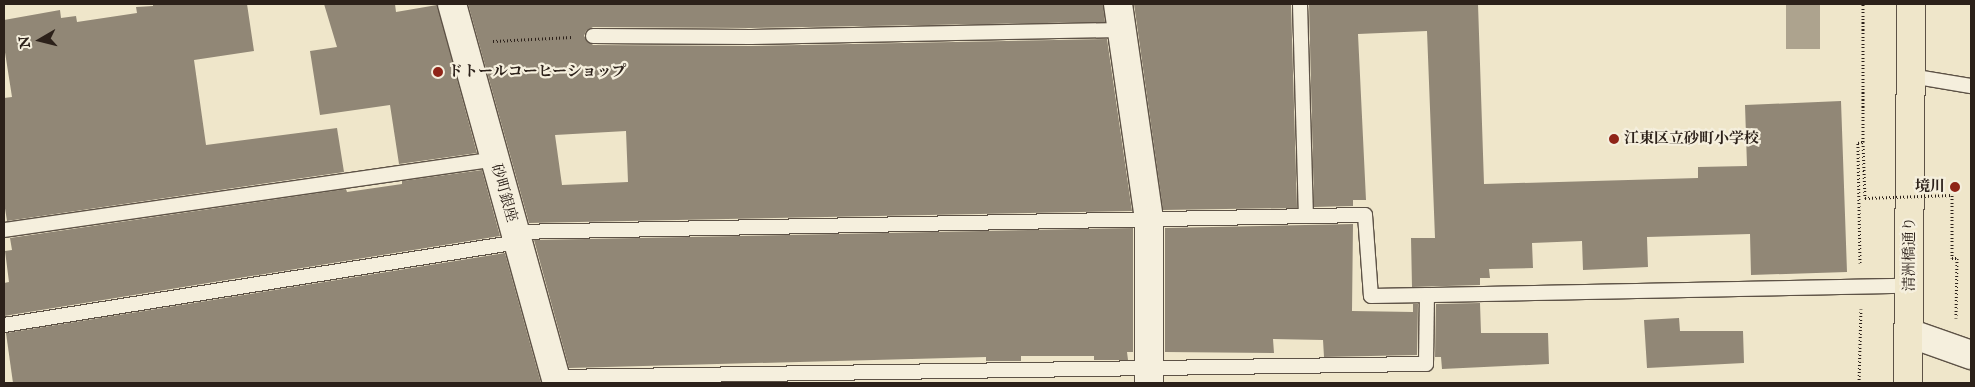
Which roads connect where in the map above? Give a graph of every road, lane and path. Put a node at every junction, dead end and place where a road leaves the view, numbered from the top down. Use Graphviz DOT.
graph roads {
  1 [pos="452,4"];
  2 [pos="1300,4"];
  3 [pos="1863,4"];
  4 [pos="1911,4"];
  5 [pos="1120,17"];
  6 [pos="592,36"];
  7 [pos="463,42"];
  8 [pos="1911,76"];
  9 [pos="1971,86"];
  10 [pos="1863,142"];
  11 [pos="495,158"];
  12 [pos="1306,216"];
  13 [pos="1149,220"];
  14 [pos="4,230"];
  15 [pos="517,237"];
  16 [pos="1910,286"];
  17 [pos="1861,287"];
  18 [pos="1427,295"];
  19 [pos="4,325"];
  20 [pos="1909,333"];
  21 [pos="1963,352"];
  22 [pos="1149,375"];
  23 [pos="556,380"];
  24 [pos="1859,383"];
  25 [pos="1908,383"];
  1 -- 7 [label="street, 砂町銀座"];
  2 -- 12 [label="lane"];
  3 -- 10 [label="path"];
  4 -- 8 [label="main road, 清洲橋通り"];
  5 -- 6 [label="lane"];
  5 -- 13 [label="street"];
  6 -- 7 [label="path"];
  7 -- 11 [label="street, 砂町銀座"];
  8 -- 9 [label="lane"];
  8 -- 16 [label="main road, 清洲橋通り"];
  10 -- 17 [label="path"];
  10 -- 21 [label="path, bridge"];
  11 -- 14 [label="lane"];
  11 -- 15 [label="street, 砂町銀座"];
  12 -- 13 [label="lane"];
  12 -- 18 [label="lane"];
  13 -- 15 [label="lane"];
  13 -- 22 [label="street"];
  15 -- 19 [label="lane"];
  15 -- 23 [label="street, 砂町銀座"];
  16 -- 17 [label="lane"];
  16 -- 20 [label="main road, 清洲橋通り"];
  17 -- 18 [label="lane"];
  17 -- 24 [label="path"];
  18 -- 22 [label="lane"];
  20 -- 21 [label="street"];
  20 -- 25 [label="main road, 清洲橋通り"];
  22 -- 23 [label="lane"];
}
